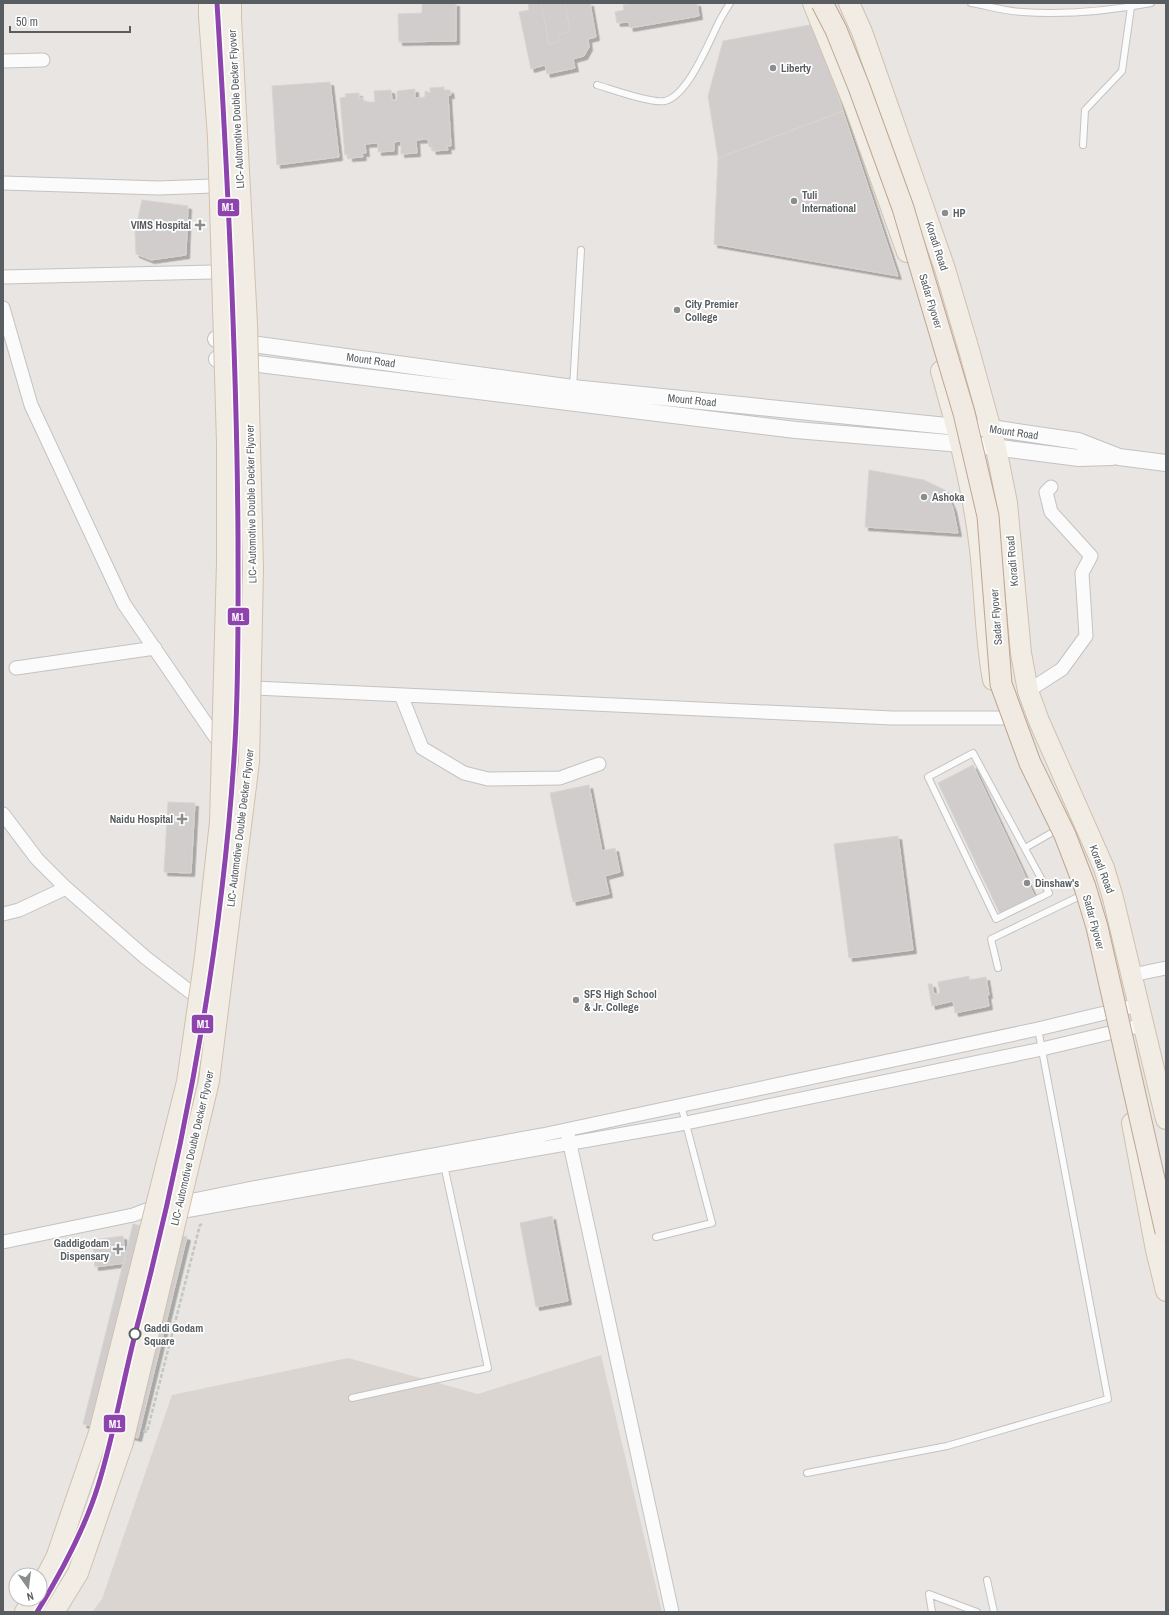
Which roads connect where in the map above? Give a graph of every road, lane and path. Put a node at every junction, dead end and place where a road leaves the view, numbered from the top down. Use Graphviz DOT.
graph roads {
  1 [pos="730,3"];
  2 [pos="813,3"];
  3 [pos="822,3"];
  4 [pos="835,3"];
  5 [pos="849,3"];
  6 [pos="971,3"];
  7 [pos="1151,3"];
  8 [pos="1131,7"];
  9 [pos="209,9"];
  10 [pos="231,10"];
  11 [pos="43,60"];
  12 [pos="3,61"];
  13 [pos="597,85"];
  14 [pos="1083,145"];
  15 [pos="3,183"];
  16 [pos="214,186"];
  17 [pos="582,250"];
  18 [pos="213,272"];
  19 [pos="3,277"];
  20 [pos="3,308"];
  21 [pos="216,339"];
  22 [pos="217,359"];
  23 [pos="573,388"];
  24 [pos="991,428"];
  25 [pos="959,436"];
  26 [pos="996,448"];
  27 [pos="1119,456"];
  28 [pos="1166,463"];
  29 [pos="1051,487"];
  30 [pos="155,648"];
  31 [pos="16,668"];
  32 [pos="255,688"];
  33 [pos="1028,691"];
  34 [pos="401,695"];
  35 [pos="1003,718"];
  36 [pos="216,738"];
  37 [pos="599,764"];
  38 [pos="3,814"];
  39 [pos="1053,832"];
  40 [pos="1025,848"];
  41 [pos="66,888"];
  42 [pos="1078,897"];
  43 [pos="3,914"];
  44 [pos="998,968"];
  45 [pos="1166,968"];
  46 [pos="1132,976"];
  47 [pos="1138,1005"];
  48 [pos="224,1007"];
  49 [pos="1106,1012"];
  50 [pos="1143,1025"];
  51 [pos="1038,1029"];
  52 [pos="1111,1033"];
  53 [pos="1042,1049"];
  54 [pos="1163,1096"];
  55 [pos="681,1105"];
  56 [pos="1166,1119"];
  57 [pos="686,1123"];
  58 [pos="566,1130"];
  59 [pos="570,1143"];
  60 [pos="444,1165"];
  61 [pos="1166,1181"];
  62 [pos="133,1215"];
  63 [pos="200,1225"];
  64 [pos="1166,1232"];
  65 [pos="656,1237"];
  66 [pos="3,1242"];
  67 [pos="1166,1291"];
  68 [pos="352,1398"];
  69 [pos="137,1429"];
  70 [pos="807,1474"];
  71 [pos="48,1573"];
  72 [pos="987,1580"];
  73 [pos="54,1612"];
  74 [pos="672,1612"];
  75 [pos="932,1612"];
  76 [pos="977,1612"];
  77 [pos="994,1612"];
  1 -- 13 [label="lane"];
  2 -- 25 [label="main road"];
  3 -- 64 [label="highway, Sadar Flyover, bridge"];
  4 -- 61 [label="highway, Sadar Flyover"];
  5 -- 24 [label="main road, Koradi Road"];
  6 -- 8 [label="lane"];
  7 -- 8 [label="lane"];
  8 -- 14 [label="lane"];
  9 -- 71 [label="main road, LIC- Automotive Double Decker Flyover, bridge"];
  10 -- 73 [label="main road, LIC- Automotive Double Decker Flyover, bridge"];
  11 -- 12 [label="street"];
  15 -- 16 [label="street"];
  17 -- 23 [label="lane"];
  18 -- 19 [label="street"];
  20 -- 30 [label="street"];
  21 -- 23 [label="street, Mount Road"];
  22 -- 25 [label="street"];
  23 -- 25 [label="street, Mount Road"];
  24 -- 25 [label="street, Mount Road"];
  24 -- 26 [label="main road, Koradi Road"];
  24 -- 27 [label="street, Mount Road"];
  25 -- 26 [label="street"];
  25 -- 35 [label="main road"];
  26 -- 27 [label="street"];
  26 -- 33 [label="main road, Koradi Road"];
  27 -- 28 [label="street, Mount Road"];
  29 -- 33 [label="street"];
  30 -- 31 [label="street"];
  30 -- 36 [label="street"];
  32 -- 34 [label="street"];
  33 -- 46 [label="main road, Koradi Road"];
  34 -- 35 [label="street"];
  34 -- 37 [label="street"];
  35 -- 39 [label="main road"];
  38 -- 41 [label="street"];
  39 -- 40 [label="lane"];
  39 -- 42 [label="main road"];
  40 -- 40 [label="lane"];
  41 -- 43 [label="street"];
  41 -- 48 [label="street"];
  42 -- 44 [label="lane"];
  42 -- 49 [label="main road"];
  45 -- 46 [label="street"];
  46 -- 47 [label="main road, Koradi Road"];
  47 -- 49 [label="street"];
  47 -- 50 [label="main road, Koradi Road"];
  49 -- 51 [label="street"];
  49 -- 52 [label="main road"];
  50 -- 52 [label="street"];
  50 -- 54 [label="main road, Koradi Road"];
  51 -- 53 [label="lane"];
  51 -- 55 [label="street"];
  52 -- 53 [label="street"];
  52 -- 67 [label="main road"];
  53 -- 57 [label="street"];
  53 -- 70 [label="lane"];
  54 -- 56 [label="main road, Koradi Road"];
  55 -- 57 [label="lane"];
  55 -- 58 [label="street"];
  57 -- 59 [label="street"];
  57 -- 65 [label="lane"];
  58 -- 59 [label="street"];
  58 -- 62 [label="street"];
  59 -- 60 [label="street"];
  59 -- 74 [label="street"];
  60 -- 62 [label="street"];
  60 -- 68 [label="lane"];
  62 -- 66 [label="street"];
  63 -- 69 [label="path"];
  72 -- 77 [label="lane"];
  75 -- 76 [label="lane"];
}
